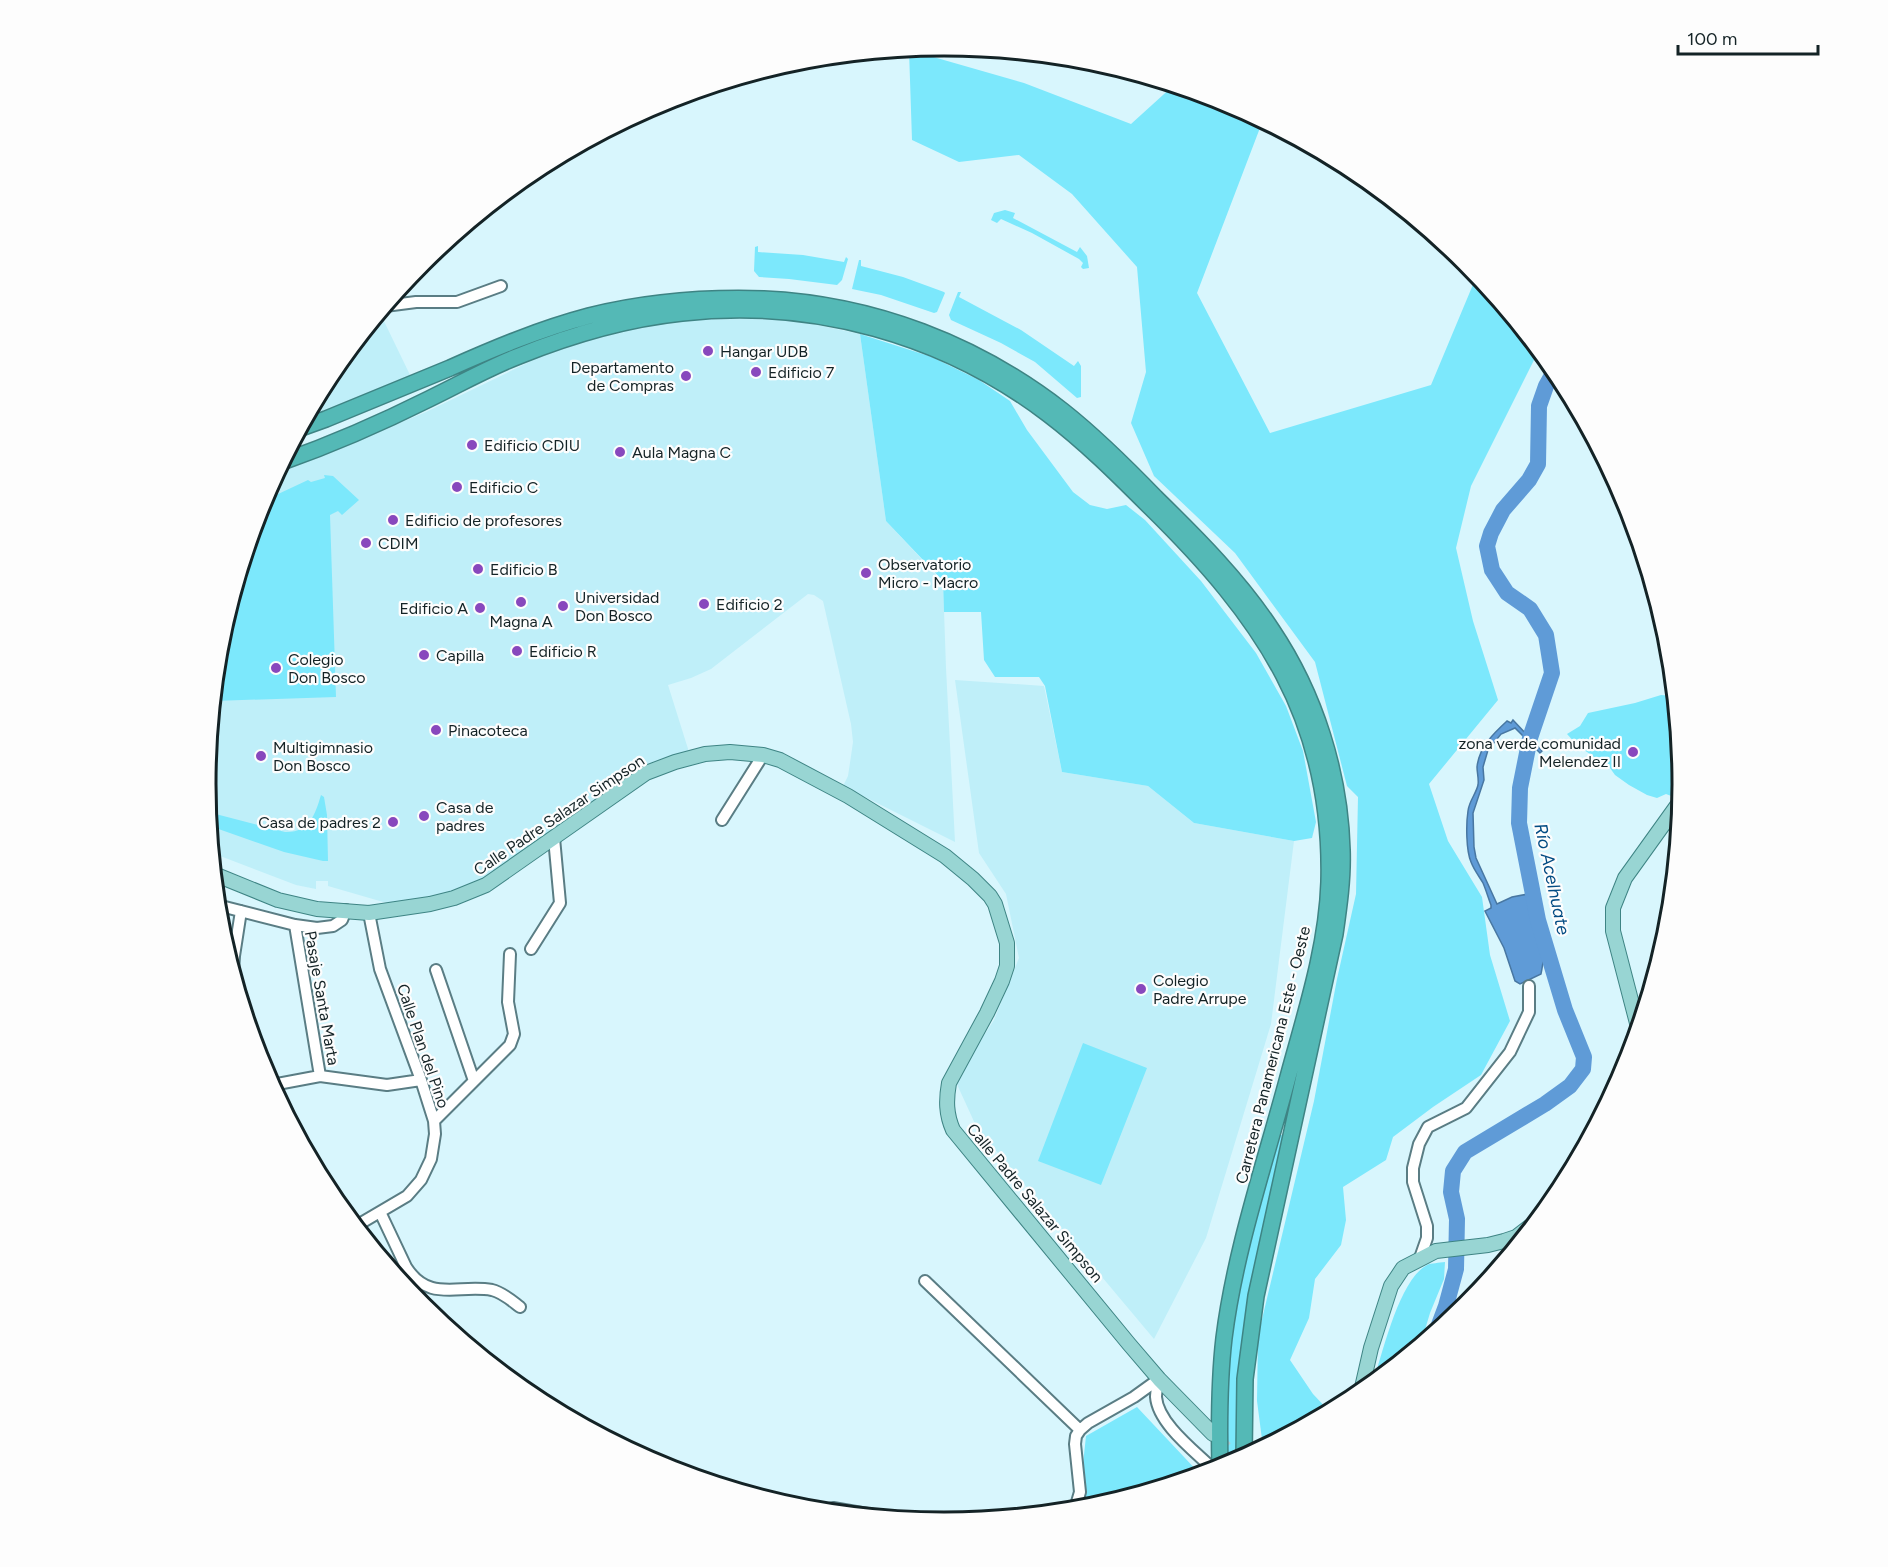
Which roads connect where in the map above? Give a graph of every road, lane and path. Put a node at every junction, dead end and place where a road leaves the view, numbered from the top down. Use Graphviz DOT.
graph roads {
  1 [pos="501,286"];
  2 [pos="396,305"];
  3 [pos="315,417"];
  4 [pos="326,419"];
  5 [pos="311,424"];
  6 [pos="293,458"];
  7 [pos="763,755"];
  8 [pos="1671,814"];
  9 [pos="722,820"];
  10 [pos="554,838"];
  11 [pos="222,877"];
  12 [pos="227,907"];
  13 [pos="346,910"];
  14 [pos="241,911"];
  15 [pos="369,913"];
  16 [pos="295,925"];
  17 [pos="235,948"];
  18 [pos="531,949"];
  19 [pos="510,954"];
  20 [pos="436,970"];
  21 [pos="1529,986"];
  22 [pos="1634,1013"];
  23 [pos="320,1076"];
  24 [pos="421,1080"];
  25 [pos="474,1081"];
  26 [pos="281,1083"];
  27 [pos="434,1121"];
  28 [pos="380,1212"];
  29 [pos="363,1222"];
  30 [pos="1513,1238"];
  31 [pos="1420,1258"];
  32 [pos="925,1281"];
  33 [pos="520,1307"];
  34 [pos="1364,1377"];
  35 [pos="1159,1379"];
  36 [pos="1080,1430"];
  37 [pos="1213,1434"];
  38 [pos="1244,1446"];
  39 [pos="1220,1457"];
  40 [pos="1206,1462"];
  41 [pos="1078,1499"];
  1 -- 2 [label="street"];
  3 -- 4 [label="street"];
  4 -- 5 [label="highway, Carretera Panamericana Este - Oeste"];
  4 -- 38 [label="highway, Carretera Panamericana Este - Oeste"];
  6 -- 39 [label="highway, Carretera Panamericana Este - Oeste"];
  7 -- 9 [label="street"];
  7 -- 10 [label="main road, Calle Padre Salazar Simpson"];
  7 -- 35 [label="main road, Calle Padre Salazar Simpson"];
  8 -- 22 [label="main road"];
  10 -- 15 [label="main road, Calle Padre Salazar Simpson"];
  10 -- 18 [label="street"];
  11 -- 13 [label="main road, Calle Padre Salazar Simpson"];
  12 -- 14 [label="street"];
  13 -- 15 [label="main road, Calle Padre Salazar Simpson"];
  13 -- 16 [label="street"];
  14 -- 16 [label="street"];
  14 -- 17 [label="street"];
  15 -- 24 [label="street, Calle Plan del Pino"];
  16 -- 23 [label="street, Pasaje Santa Marta"];
  19 -- 25 [label="street"];
  20 -- 25 [label="street"];
  21 -- 31 [label="street"];
  23 -- 24 [label="street"];
  23 -- 26 [label="street"];
  24 -- 27 [label="street, Calle Plan del Pino"];
  25 -- 27 [label="street"];
  27 -- 28 [label="street, Calle Plan del Pino"];
  28 -- 29 [label="street, Calle Plan del Pino"];
  28 -- 33 [label="street"];
  30 -- 31 [label="main road"];
  31 -- 34 [label="main road"];
  32 -- 36 [label="street"];
  35 -- 36 [label="street"];
  35 -- 37 [label="main road, Calle Padre Salazar Simpson"];
  35 -- 40 [label="street"];
  36 -- 41 [label="street"];
}
